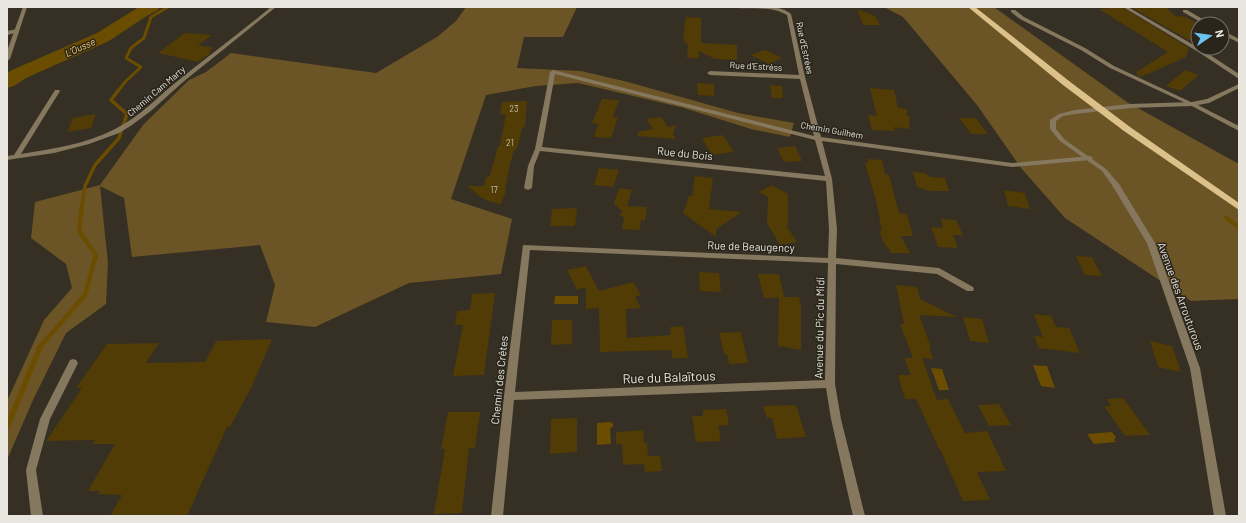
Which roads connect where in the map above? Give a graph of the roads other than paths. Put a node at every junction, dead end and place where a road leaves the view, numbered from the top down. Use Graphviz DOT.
graph roads {
  1 [pos="25,7"];
  2 [pos="274,7"];
  3 [pos="736,7"];
  4 [pos="971,7"];
  5 [pos="1125,7"];
  6 [pos="1013,10"];
  7 [pos="1185,10"];
  8 [pos="1195,16"];
  9 [pos="17,31"];
  10 [pos="7,33"];
  11 [pos="1230,36"];
  12 [pos="1239,41"];
  13 [pos="7,59"];
  14 [pos="710,73"];
  15 [pos="802,77"];
  16 [pos="1239,77"];
  17 [pos="1239,86"];
  18 [pos="57,91"];
  19 [pos="1192,104"];
  20 [pos="1239,129"];
  21 [pos="819,139"];
  22 [pos="538,149"];
  23 [pos="16,157"];
  24 [pos="7,158"];
  25 [pos="1090,158"];
  26 [pos="829,179"];
  27 [pos="528,188"];
  28 [pos="1239,206"];
  29 [pos="526,247"];
  30 [pos="832,261"];
  31 [pos="970,289"];
  32 [pos="73,363"];
  33 [pos="830,384"];
  34 [pos="509,396"];
  35 [pos="38,516"];
  36 [pos="497,516"];
  37 [pos="859,516"];
  38 [pos="1220,516"];
  1 -- 9 [label="street"];
  2 -- 23 [label="street, Chemin Cam Marty"];
  3 -- 15 [label="street, Rue d’Estrées"];
  4 -- 28 [label="main road"];
  5 -- 16 [label="street"];
  6 -- 19 [label="street"];
  7 -- 8 [label="street"];
  9 -- 10 [label="street"];
  9 -- 13 [label="street"];
  11 -- 12 [label="street"];
  14 -- 15 [label="street, Rue d'Estréss"];
  15 -- 21 [label="street, Rue d’Estrées"];
  17 -- 19 [label="street, Avenue des Arrouturous"];
  18 -- 23 [label="street"];
  19 -- 20 [label="street"];
  19 -- 25 [label="street, Avenue des Arrouturous"];
  21 -- 22 [label="street, Chemin Guilhem"];
  21 -- 25 [label="street, Chemin Guilhem"];
  21 -- 26 [label="street, Avenue du Pic du Midi"];
  22 -- 26 [label="street, Rue du Bois"];
  22 -- 27 [label="street"];
  23 -- 24 [label="street, Chemin Cam Marty"];
  25 -- 38 [label="street, Avenue des Arrouturous"];
  26 -- 30 [label="street, Avenue du Pic du Midi"];
  29 -- 30 [label="street, Rue de Beaugency"];
  29 -- 34 [label="street, Chemin des Crêtes"];
  30 -- 31 [label="street, Rue de Beaugency"];
  30 -- 33 [label="street, Avenue du Pic du Midi"];
  32 -- 35 [label="street"];
  33 -- 34 [label="street, Rue du Balaïtous"];
  33 -- 37 [label="street, Avenue du Pic du Midi"];
  34 -- 36 [label="street, Chemin des Crêtes"];
}
